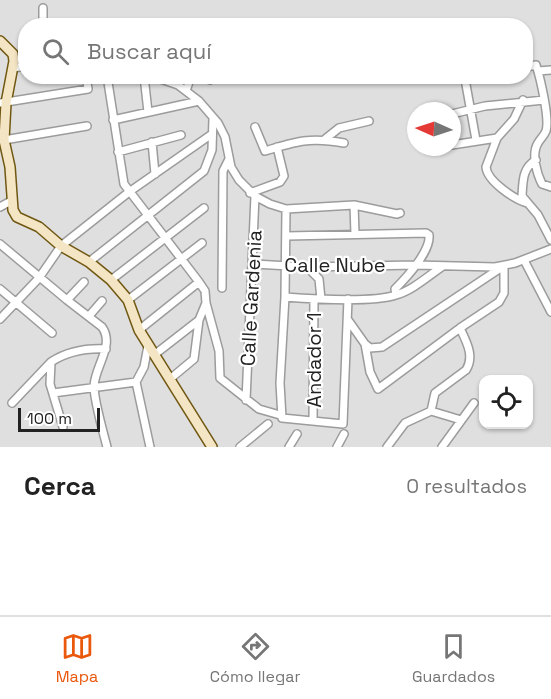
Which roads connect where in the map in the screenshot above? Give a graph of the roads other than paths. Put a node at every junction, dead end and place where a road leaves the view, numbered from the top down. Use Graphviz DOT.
graph roads {
  1 [pos="43,8"];
  2 [pos="43,18"];
  3 [pos="0,41"];
  4 [pos="533,66"];
  5 [pos="18,67"];
  6 [pos="13,68"];
  7 [pos="551,70"];
  8 [pos="538,71"];
  9 [pos="87,84"];
  10 [pos="108,84"];
  11 [pos="145,84"];
  12 [pos="175,84"];
  13 [pos="188,84"];
  14 [pos="466,84"];
  15 [pos="186,91"];
  16 [pos="544,99"];
  17 [pos="524,100"];
  18 [pos="199,101"];
  19 [pos="3,103"];
  20 [pos="471,109"];
  21 [pos="148,112"];
  22 [pos="461,112"];
  23 [pos="548,113"];
  24 [pos="213,118"];
  25 [pos="113,120"];
  26 [pos="369,121"];
  27 [pos="87,126"];
  28 [pos="255,127"];
  29 [pos="213,134"];
  30 [pos="181,135"];
  31 [pos="497,138"];
  32 [pos="4,140"];
  33 [pos="324,140"];
  34 [pos="476,140"];
  35 [pos="152,142"];
  36 [pos="344,143"];
  37 [pos="461,143"];
  38 [pos="277,147"];
  39 [pos="118,152"];
  40 [pos="229,159"];
  41 [pos="536,160"];
  42 [pos="155,174"];
  43 [pos="551,188"];
  44 [pos="129,192"];
  45 [pos="253,195"];
  46 [pos="525,199"];
  47 [pos="11,201"];
  48 [pos="354,205"];
  49 [pos="0,207"];
  50 [pos="204,208"];
  51 [pos="286,209"];
  52 [pos="400,213"];
  53 [pos="148,217"];
  54 [pos="355,234"];
  55 [pos="286,236"];
  56 [pos="165,237"];
  57 [pos="551,240"];
  58 [pos="202,243"];
  59 [pos="0,244"];
  60 [pos="61,246"];
  61 [pos="551,249"];
  62 [pos="182,260"];
  63 [pos="524,260"];
  64 [pos="89,262"];
  65 [pos="254,264"];
  66 [pos="285,265"];
  67 [pos="416,265"];
  68 [pos="444,266"];
  69 [pos="504,266"];
  70 [pos="307,267"];
  71 [pos="39,278"];
  72 [pos="111,280"];
  73 [pos="84,282"];
  74 [pos="199,282"];
  75 [pos="222,288"];
  76 [pos="0,289"];
  77 [pos="396,295"];
  78 [pos="285,297"];
  79 [pos="348,298"];
  80 [pos="318,299"];
  81 [pos="67,300"];
  82 [pos="128,300"];
  83 [pos="102,301"];
  84 [pos="15,302"];
  85 [pos="206,303"];
  86 [pos="551,312"];
  87 [pos="89,316"];
  88 [pos="0,319"];
  89 [pos="347,319"];
  90 [pos="199,321"];
  91 [pos="460,328"];
  92 [pos="139,330"];
  93 [pos="52,333"];
  94 [pos="365,344"];
  95 [pos="148,346"];
  96 [pos="106,349"];
  97 [pos="154,355"];
  98 [pos="51,362"];
  99 [pos="170,379"];
  100 [pos="136,382"];
  101 [pos="94,387"];
  102 [pos="53,393"];
  103 [pos="246,400"];
  104 [pos="12,403"];
  105 [pos="474,403"];
  106 [pos="431,411"];
  107 [pos="280,415"];
  108 [pos="446,416"];
  109 [pos="461,420"];
  110 [pos="314,421"];
  111 [pos="268,424"];
  112 [pos="63,428"];
  113 [pos="453,432"];
  114 [pos="297,434"];
  115 [pos="344,434"];
  116 [pos="107,447"];
  117 [pos="150,447"];
  118 [pos="212,447"];
  119 [pos="240,447"];
  120 [pos="289,447"];
  121 [pos="337,447"];
  122 [pos="387,447"];
  123 [pos="442,447"];
  1 -- 2 [label="street"];
  3 -- 6 [label="street"];
  4 -- 8 [label="street"];
  5 -- 6 [label="street"];
  6 -- 19 [label="street"];
  7 -- 8 [label="street"];
  8 -- 16 [label="street"];
  9 -- 19 [label="street"];
  10 -- 25 [label="street"];
  11 -- 21 [label="street"];
  12 -- 15 [label="street"];
  13 -- 15 [label="street"];
  14 -- 20 [label="street"];
  15 -- 18 [label="street"];
  16 -- 17 [label="street"];
  16 -- 23 [label="street"];
  17 -- 20 [label="street"];
  17 -- 31 [label="street"];
  18 -- 21 [label="street"];
  18 -- 24 [label="street"];
  19 -- 32 [label="street"];
  20 -- 22 [label="street"];
  20 -- 34 [label="street"];
  21 -- 25 [label="street"];
  23 -- 41 [label="street"];
  24 -- 29 [label="street"];
  24 -- 40 [label="street"];
  25 -- 39 [label="street"];
  26 -- 33 [label="street"];
  27 -- 32 [label="street"];
  28 -- 38 [label="street"];
  29 -- 42 [label="street"];
  29 -- 53 [label="street"];
  30 -- 35 [label="street"];
  31 -- 34 [label="street"];
  31 -- 46 [label="street"];
  32 -- 47 [label="street"];
  33 -- 36 [label="street"];
  33 -- 38 [label="street"];
  34 -- 37 [label="street"];
  35 -- 39 [label="street"];
  35 -- 42 [label="street"];
  38 -- 45 [label="street"];
  39 -- 44 [label="street"];
  40 -- 45 [label="street"];
  40 -- 75 [label="street"];
  41 -- 43 [label="street"];
  41 -- 46 [label="street"];
  42 -- 44 [label="street"];
  44 -- 53 [label="street"];
  44 -- 60 [label="street"];
  45 -- 51 [label="street"];
  45 -- 65 [label="street, Calle Gardenia"];
  46 -- 57 [label="street"];
  47 -- 49 [label="street"];
  47 -- 60 [label="street"];
  48 -- 51 [label="street"];
  48 -- 52 [label="street"];
  48 -- 54 [label="street"];
  50 -- 56 [label="street"];
  51 -- 55 [label="street"];
  53 -- 56 [label="street"];
  53 -- 64 [label="street"];
  54 -- 55 [label="street"];
  54 -- 67 [label="street"];
  55 -- 66 [label="street"];
  56 -- 62 [label="street"];
  56 -- 72 [label="street"];
  58 -- 62 [label="street"];
  59 -- 71 [label="street"];
  60 -- 64 [label="street"];
  60 -- 71 [label="street"];
  61 -- 63 [label="street"];
  62 -- 74 [label="street"];
  62 -- 82 [label="street"];
  63 -- 69 [label="street"];
  63 -- 86 [label="street"];
  64 -- 72 [label="street"];
  65 -- 66 [label="street, Calle Nube"];
  65 -- 103 [label="street, Calle Gardenia"];
  66 -- 70 [label="street, Calle Nube"];
  66 -- 78 [label="street"];
  67 -- 68 [label="street, Calle Nube"];
  67 -- 70 [label="street, Calle Nube"];
  67 -- 77 [label="street"];
  68 -- 69 [label="street, Calle Nube"];
  68 -- 77 [label="street"];
  69 -- 91 [label="street"];
  69 -- 94 [label="street"];
  70 -- 80 [label="street, Andador 1"];
  71 -- 81 [label="street"];
  71 -- 84 [label="street"];
  72 -- 82 [label="street"];
  73 -- 81 [label="street"];
  74 -- 85 [label="street"];
  74 -- 92 [label="street"];
  76 -- 84 [label="street"];
  77 -- 79 [label="street"];
  78 -- 80 [label="street"];
  78 -- 107 [label="street"];
  79 -- 80 [label="street"];
  79 -- 89 [label="street"];
  80 -- 110 [label="street, Andador 1"];
  81 -- 87 [label="street"];
  82 -- 92 [label="street"];
  83 -- 87 [label="street"];
  84 -- 88 [label="street"];
  84 -- 93 [label="street"];
  85 -- 90 [label="street"];
  85 -- 103 [label="street"];
  87 -- 96 [label="street"];
  89 -- 94 [label="street"];
  89 -- 110 [label="street"];
  90 -- 97 [label="street"];
  90 -- 99 [label="street"];
  91 -- 94 [label="street"];
  91 -- 106 [label="street"];
  92 -- 95 [label="street"];
  95 -- 97 [label="street"];
  95 -- 100 [label="street"];
  96 -- 98 [label="street"];
  96 -- 101 [label="street"];
  97 -- 99 [label="street"];
  98 -- 102 [label="street"];
  98 -- 104 [label="street"];
  99 -- 118 [label="street"];
  100 -- 101 [label="street"];
  100 -- 117 [label="street"];
  101 -- 102 [label="street"];
  101 -- 116 [label="street"];
  102 -- 112 [label="street"];
  103 -- 107 [label="street"];
  105 -- 109 [label="street"];
  106 -- 108 [label="street"];
  106 -- 122 [label="street"];
  107 -- 110 [label="street"];
  108 -- 109 [label="street"];
  108 -- 113 [label="street"];
  109 -- 113 [label="street"];
  111 -- 119 [label="street"];
  113 -- 123 [label="street"];
  114 -- 120 [label="street"];
  115 -- 121 [label="street"];
}
